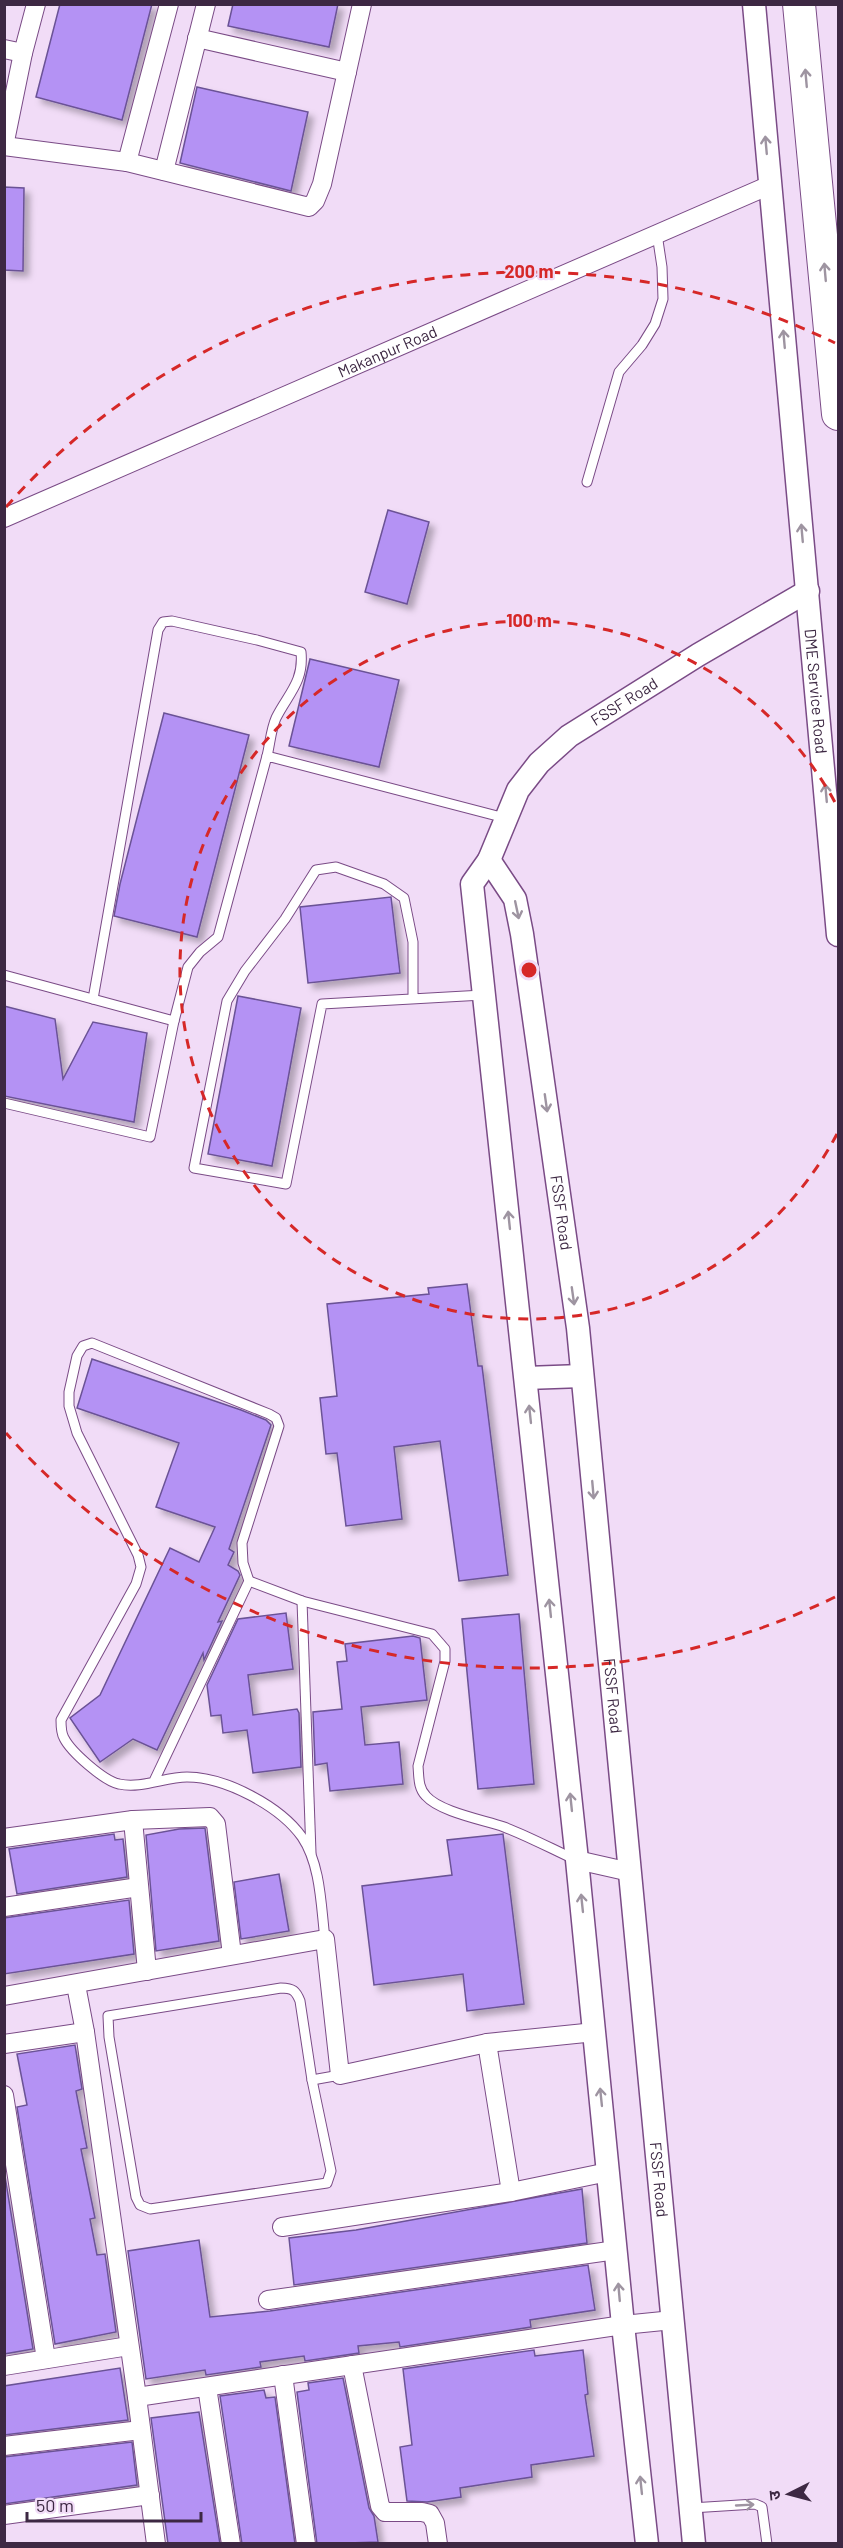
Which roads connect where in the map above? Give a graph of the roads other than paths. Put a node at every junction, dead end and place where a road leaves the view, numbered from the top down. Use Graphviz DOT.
graph roads {
  1 [pos="36,4"];
  2 [pos="169,4"];
  3 [pos="206,4"];
  4 [pos="362,4"];
  5 [pos="754,4"];
  6 [pos="800,4"];
  7 [pos="197,38"];
  8 [pos="4,49"];
  9 [pos="23,53"];
  10 [pos="346,72"];
  11 [pos="4,146"];
  12 [pos="127,162"];
  13 [pos="164,171"];
  14 [pos="770,185"];
  15 [pos="657,234"];
  16 [pos="838,414"];
  17 [pos="587,482"];
  18 [pos="4,518"];
  19 [pos="808,591"];
  20 [pos="267,756"];
  21 [pos="505,818"];
  22 [pos="489,860"];
  23 [pos="838,935"];
  24 [pos="4,975"];
  25 [pos="485,995"];
  26 [pos="93,999"];
  27 [pos="413,999"];
  28 [pos="174,1021"];
  29 [pos="4,1103"];
  30 [pos="582,1376"];
  31 [pos="526,1378"];
  32 [pos="249,1581"];
  33 [pos="302,1601"];
  34 [pos="154,1781"];
  35 [pos="133,1820"];
  36 [pos="4,1838"];
  37 [pos="311,1859"];
  38 [pos="577,1860"];
  39 [pos="630,1872"];
  40 [pos="139,1887"];
  41 [pos="4,1907"];
  42 [pos="325,1939"];
  43 [pos="232,1955"];
  44 [pos="147,1971"];
  45 [pos="76,1985"];
  46 [pos="4,1996"];
  47 [pos="85,2032"];
  48 [pos="595,2032"];
  49 [pos="487,2043"];
  50 [pos="4,2044"];
  51 [pos="340,2075"];
  52 [pos="312,2080"];
  53 [pos="4,2095"];
  54 [pos="608,2172"];
  55 [pos="511,2192"];
  56 [pos="282,2227"];
  57 [pos="616,2250"];
  58 [pos="268,2300"];
  59 [pos="673,2320"];
  60 [pos="623,2325"];
  61 [pos="129,2346"];
  62 [pos="46,2359"];
  63 [pos="4,2366"];
  64 [pos="352,2366"];
  65 [pos="283,2375"];
  66 [pos="207,2386"];
  67 [pos="137,2397"];
  68 [pos="141,2430"];
  69 [pos="4,2446"];
  70 [pos="150,2495"];
  71 [pos="691,2508"];
  72 [pos="4,2515"];
  73 [pos="156,2544"];
  74 [pos="231,2544"];
  75 [pos="306,2544"];
  76 [pos="438,2544"];
  77 [pos="647,2544"];
  78 [pos="694,2544"];
  79 [pos="767,2544"];
  1 -- 9 [label="street"];
  2 -- 12 [label="street"];
  3 -- 7 [label="street"];
  4 -- 10 [label="street"];
  14 -- 5 [label="street, DME Service Road, one-way"];
  16 -- 6 [label="highway, one-way"];
  7 -- 10 [label="street"];
  7 -- 13 [label="street"];
  8 -- 9 [label="street"];
  9 -- 11 [label="street"];
  10 -- 13 [label="street"];
  11 -- 12 [label="street"];
  12 -- 13 [label="street"];
  14 -- 15 [label="street, Makanpur Road"];
  19 -- 14 [label="street, DME Service Road, one-way"];
  15 -- 17 [label="lane"];
  15 -- 18 [label="street, Makanpur Road"];
  19 -- 21 [label="street, FSSF Road"];
  23 -- 19 [label="street, DME Service Road, one-way"];
  20 -- 21 [label="lane"];
  20 -- 26 [label="lane"];
  20 -- 28 [label="lane"];
  21 -- 22 [label="street, FSSF Road"];
  22 -- 25 [label="street, FSSF Road"];
  22 -- 30 [label="street, FSSF Road, one-way"];
  24 -- 26 [label="lane"];
  25 -- 27 [label="lane"];
  31 -- 25 [label="street, FSSF Road, one-way"];
  26 -- 28 [label="lane"];
  27 -- 27 [label="lane"];
  28 -- 29 [label="lane"];
  30 -- 31 [label="street"];
  30 -- 39 [label="street, FSSF Road, one-way"];
  38 -- 31 [label="street, FSSF Road, one-way"];
  32 -- 33 [label="lane"];
  32 -- 34 [label="lane"];
  32 -- 34 [label="lane"];
  33 -- 37 [label="lane"];
  33 -- 38 [label="lane"];
  34 -- 37 [label="lane"];
  35 -- 36 [label="street"];
  35 -- 40 [label="street"];
  35 -- 43 [label="street"];
  37 -- 42 [label="lane"];
  38 -- 39 [label="street"];
  48 -- 38 [label="street, FSSF Road, one-way"];
  39 -- 59 [label="street, FSSF Road"];
  40 -- 41 [label="street"];
  40 -- 44 [label="street"];
  42 -- 43 [label="street"];
  42 -- 51 [label="street"];
  43 -- 44 [label="street"];
  44 -- 45 [label="street"];
  45 -- 46 [label="street"];
  45 -- 47 [label="street"];
  47 -- 50 [label="street"];
  47 -- 61 [label="street"];
  48 -- 49 [label="street"];
  54 -- 48 [label="street, FSSF Road, one-way"];
  49 -- 51 [label="street"];
  49 -- 55 [label="street"];
  51 -- 52 [label="lane"];
  52 -- 52 [label="lane"];
  53 -- 62 [label="street"];
  54 -- 55 [label="street"];
  54 -- 57 [label="street, FSSF Road"];
  55 -- 56 [label="street"];
  57 -- 58 [label="street"];
  60 -- 57 [label="street, FSSF Road, one-way"];
  59 -- 60 [label="street"];
  59 -- 71 [label="street, FSSF Road"];
  60 -- 64 [label="street"];
  77 -- 60 [label="street, FSSF Road, one-way"];
  61 -- 62 [label="street"];
  61 -- 67 [label="street"];
  62 -- 63 [label="street"];
  64 -- 65 [label="street"];
  64 -- 76 [label="street"];
  65 -- 66 [label="street"];
  65 -- 75 [label="street"];
  66 -- 67 [label="street"];
  66 -- 74 [label="street"];
  67 -- 68 [label="street"];
  68 -- 69 [label="street"];
  68 -- 70 [label="street"];
  70 -- 72 [label="street"];
  70 -- 73 [label="street"];
  71 -- 78 [label="street, FSSF Road"];
  71 -- 79 [label="lane, one-way"];
}
